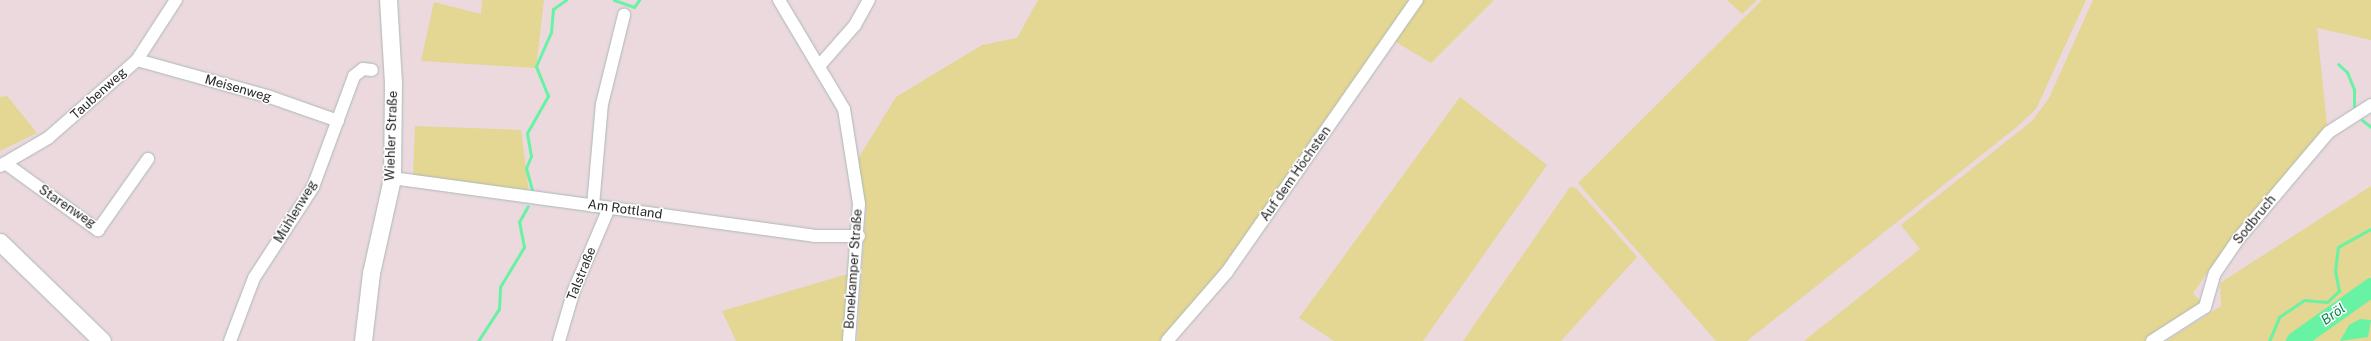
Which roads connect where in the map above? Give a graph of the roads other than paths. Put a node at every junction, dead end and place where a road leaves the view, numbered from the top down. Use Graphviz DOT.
graph roads {
  1 [pos="176,0"];
  2 [pos="388,0"];
  3 [pos="780,0"];
  4 [pos="869,0"];
  5 [pos="1417,0"];
  6 [pos="624,15"];
  7 [pos="137,60"];
  8 [pos="820,65"];
  9 [pos="372,70"];
  10 [pos="2371,105"];
  11 [pos="338,121"];
  12 [pos="148,159"];
  13 [pos="2,164"];
  14 [pos="392,178"];
  15 [pos="593,206"];
  16 [pos="609,208"];
  17 [pos="859,236"];
  18 [pos="0,242"];
  19 [pos="102,341"];
  20 [pos="230,341"];
  21 [pos="363,341"];
  22 [pos="559,341"];
  23 [pos="849,341"];
  24 [pos="1167,341"];
  25 [pos="2152,341"];
  1 -- 7 [label="street, Taubenweg"];
  2 -- 14 [label="main road, Wiehler Straße"];
  3 -- 8 [label="street, Bonekamper Straße"];
  4 -- 8 [label="street"];
  5 -- 24 [label="street, Auf dem Höchsten"];
  6 -- 15 [label="street"];
  7 -- 11 [label="street, Meisenweg"];
  7 -- 13 [label="street, Taubenweg"];
  8 -- 17 [label="street, Bonekamper Straße"];
  9 -- 11 [label="street, Mühlenweg"];
  10 -- 25 [label="street, Sodbruch"];
  11 -- 20 [label="street, Mühlenweg"];
  12 -- 13 [label="street, Starenweg"];
  14 -- 15 [label="street, Am Rottland"];
  14 -- 21 [label="main road, Wiehler Straße"];
  15 -- 16 [label="street, Am Rottland"];
  16 -- 17 [label="street, Am Rottland"];
  16 -- 22 [label="street, Talstraße"];
  17 -- 23 [label="street, Bonekamper Straße"];
  18 -- 19 [label="main road"];
}
